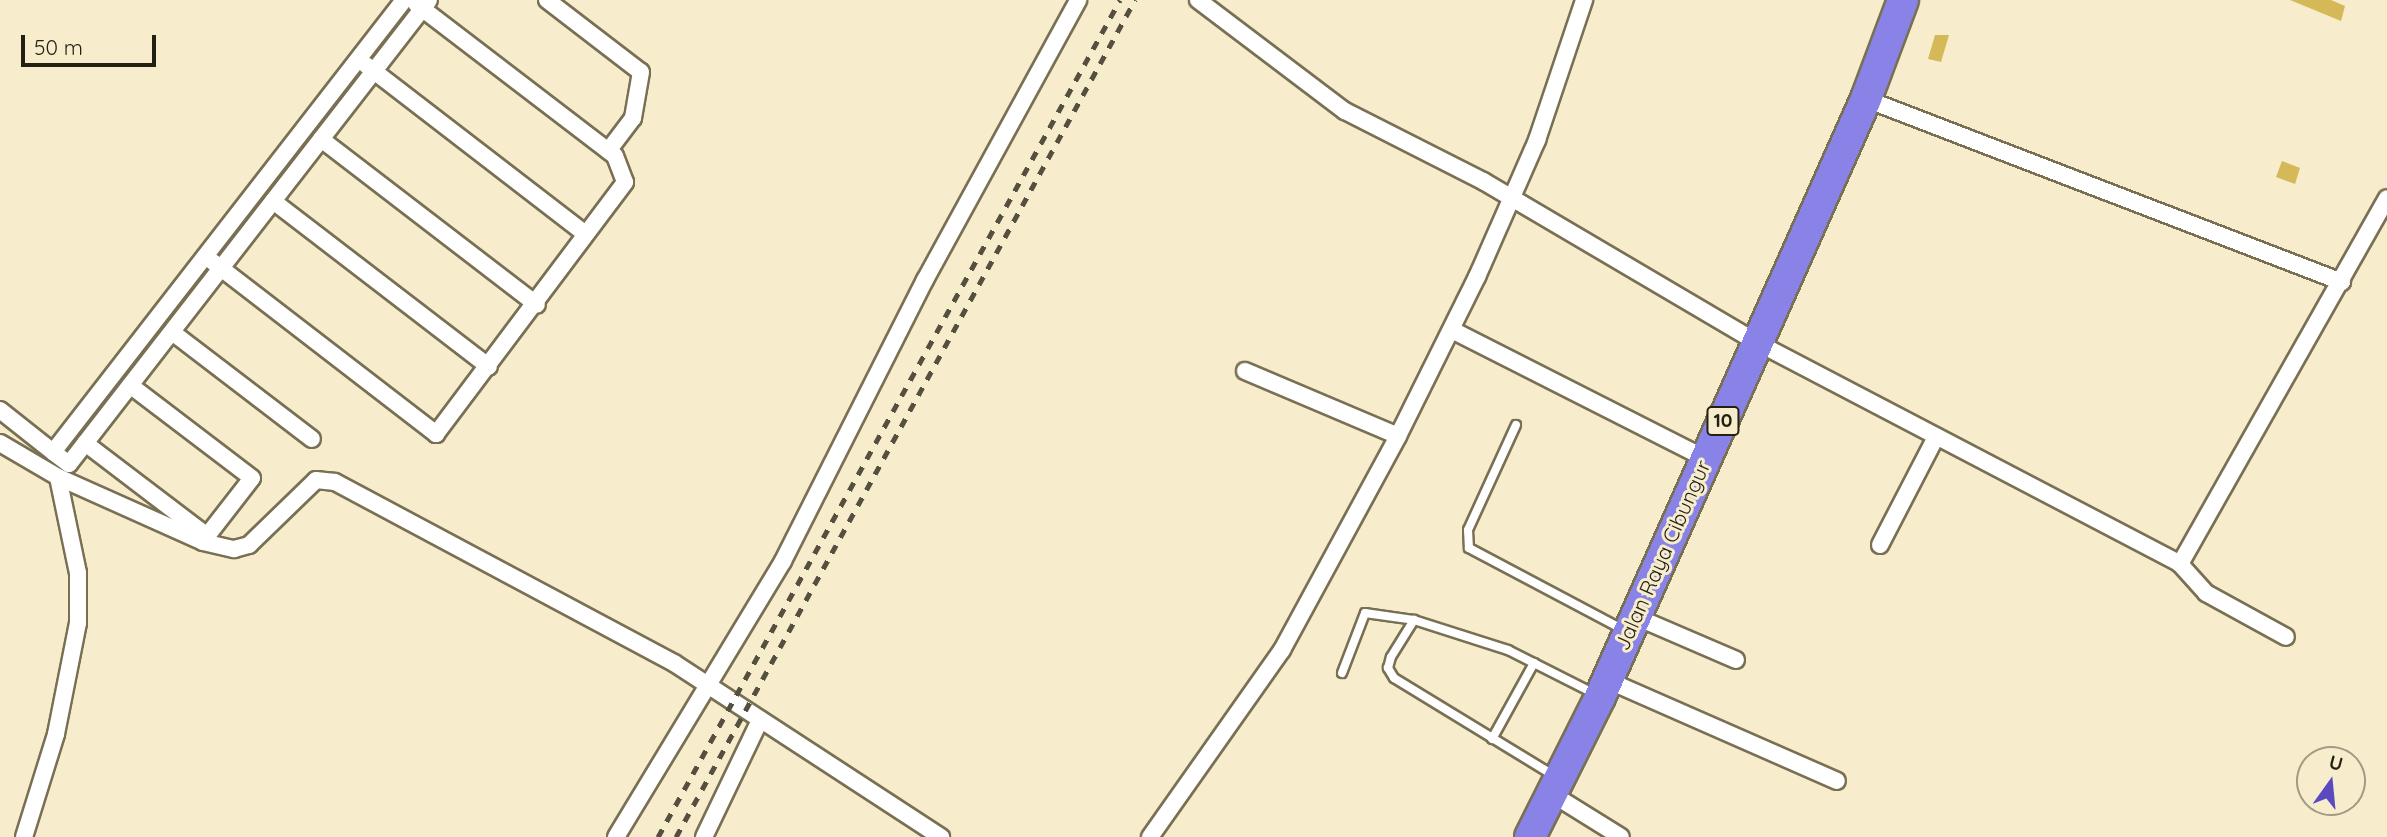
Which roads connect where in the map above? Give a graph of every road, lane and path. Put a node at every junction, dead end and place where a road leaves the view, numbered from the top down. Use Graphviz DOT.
graph roads {
  1 [pos="404,0"];
  2 [pos="547,0"];
  3 [pos="1078,0"];
  4 [pos="1198,0"];
  5 [pos="1584,0"];
  6 [pos="1903,0"];
  7 [pos="421,3"];
  8 [pos="358,59"];
  9 [pos="374,71"];
  10 [pos="1866,99"];
  11 [pos="321,139"];
  12 [pos="608,151"];
  13 [pos="1512,197"];
  14 [pos="2387,198"];
  15 [pos="274,201"];
  16 [pos="583,232"];
  17 [pos="205,256"];
  18 [pos="221,268"];
  19 [pos="2342,282"];
  20 [pos="537,305"];
  21 [pos="1452,330"];
  22 [pos="172,332"];
  23 [pos="1758,343"];
  24 [pos="489,367"];
  25 [pos="1245,372"];
  26 [pos="131,385"];
  27 [pos="0,410"];
  28 [pos="1516,425"];
  29 [pos="1398,436"];
  30 [pos="1936,437"];
  31 [pos="312,439"];
  32 [pos="0,443"];
  33 [pos="85,443"];
  34 [pos="53,452"];
  35 [pos="1706,459"];
  36 [pos="58,477"];
  37 [pos="1880,545"];
  38 [pos="2180,564"];
  39 [pos="1414,620"];
  40 [pos="1630,624"];
  41 [pos="2287,637"];
  42 [pos="1736,660"];
  43 [pos="1534,663"];
  44 [pos="1342,673"];
  45 [pos="710,685"];
  46 [pos="1604,689"];
  47 [pos="760,720"];
  48 [pos="1492,739"];
  49 [pos="1837,781"];
  50 [pos="1556,787"];
  51 [pos="24,837"];
  52 [pos="616,837"];
  53 [pos="704,837"];
  54 [pos="941,837"];
  55 [pos="1150,837"];
  56 [pos="1530,837"];
  57 [pos="1621,837"];
  1 -- 8 [label="street"];
  2 -- 12 [label="street"];
  3 -- 45 [label="street"];
  4 -- 13 [label="street"];
  5 -- 13 [label="street"];
  6 -- 10 [label="highway, Jalan Raya Cibungur / 10"];
  7 -- 9 [label="street"];
  7 -- 12 [label="street"];
  8 -- 9 [label="street"];
  8 -- 17 [label="street"];
  9 -- 11 [label="street"];
  9 -- 16 [label="street"];
  10 -- 19 [label="street"];
  10 -- 23 [label="highway, Jalan Raya Cibungur / 10"];
  11 -- 15 [label="street"];
  11 -- 20 [label="street"];
  12 -- 16 [label="street"];
  13 -- 21 [label="street"];
  13 -- 23 [label="street"];
  14 -- 19 [label="street"];
  15 -- 18 [label="street"];
  15 -- 24 [label="street"];
  16 -- 20 [label="street"];
  17 -- 18 [label="street"];
  17 -- 34 [label="street"];
  18 -- 22 [label="street"];
  18 -- 24 [label="street"];
  19 -- 38 [label="street"];
  20 -- 24 [label="street"];
  21 -- 29 [label="street"];
  21 -- 35 [label="street"];
  22 -- 26 [label="street"];
  22 -- 31 [label="street"];
  23 -- 30 [label="street"];
  23 -- 35 [label="highway, Jalan Raya Cibungur / 10"];
  25 -- 29 [label="street"];
  26 -- 33 [label="street"];
  26 -- 33 [label="street"];
  27 -- 34 [label="street"];
  28 -- 40 [label="lane"];
  29 -- 55 [label="street"];
  30 -- 37 [label="street"];
  30 -- 38 [label="street"];
  32 -- 36 [label="street"];
  33 -- 34 [label="street"];
  35 -- 40 [label="highway, Jalan Raya Cibungur / 10"];
  36 -- 45 [label="street"];
  36 -- 51 [label="street"];
  38 -- 41 [label="street"];
  39 -- 43 [label="lane"];
  39 -- 44 [label="lane"];
  39 -- 48 [label="lane"];
  40 -- 42 [label="street"];
  40 -- 46 [label="highway, Jalan Raya Cibungur / 10"];
  43 -- 46 [label="lane"];
  43 -- 48 [label="lane"];
  45 -- 47 [label="street"];
  45 -- 52 [label="street"];
  46 -- 49 [label="street"];
  46 -- 50 [label="highway, Jalan Raya Cibungur / 10"];
  47 -- 53 [label="street"];
  47 -- 54 [label="street"];
  48 -- 50 [label="lane"];
  50 -- 56 [label="highway, Jalan Raya Cibungur / 10"];
  50 -- 57 [label="street"];
}
